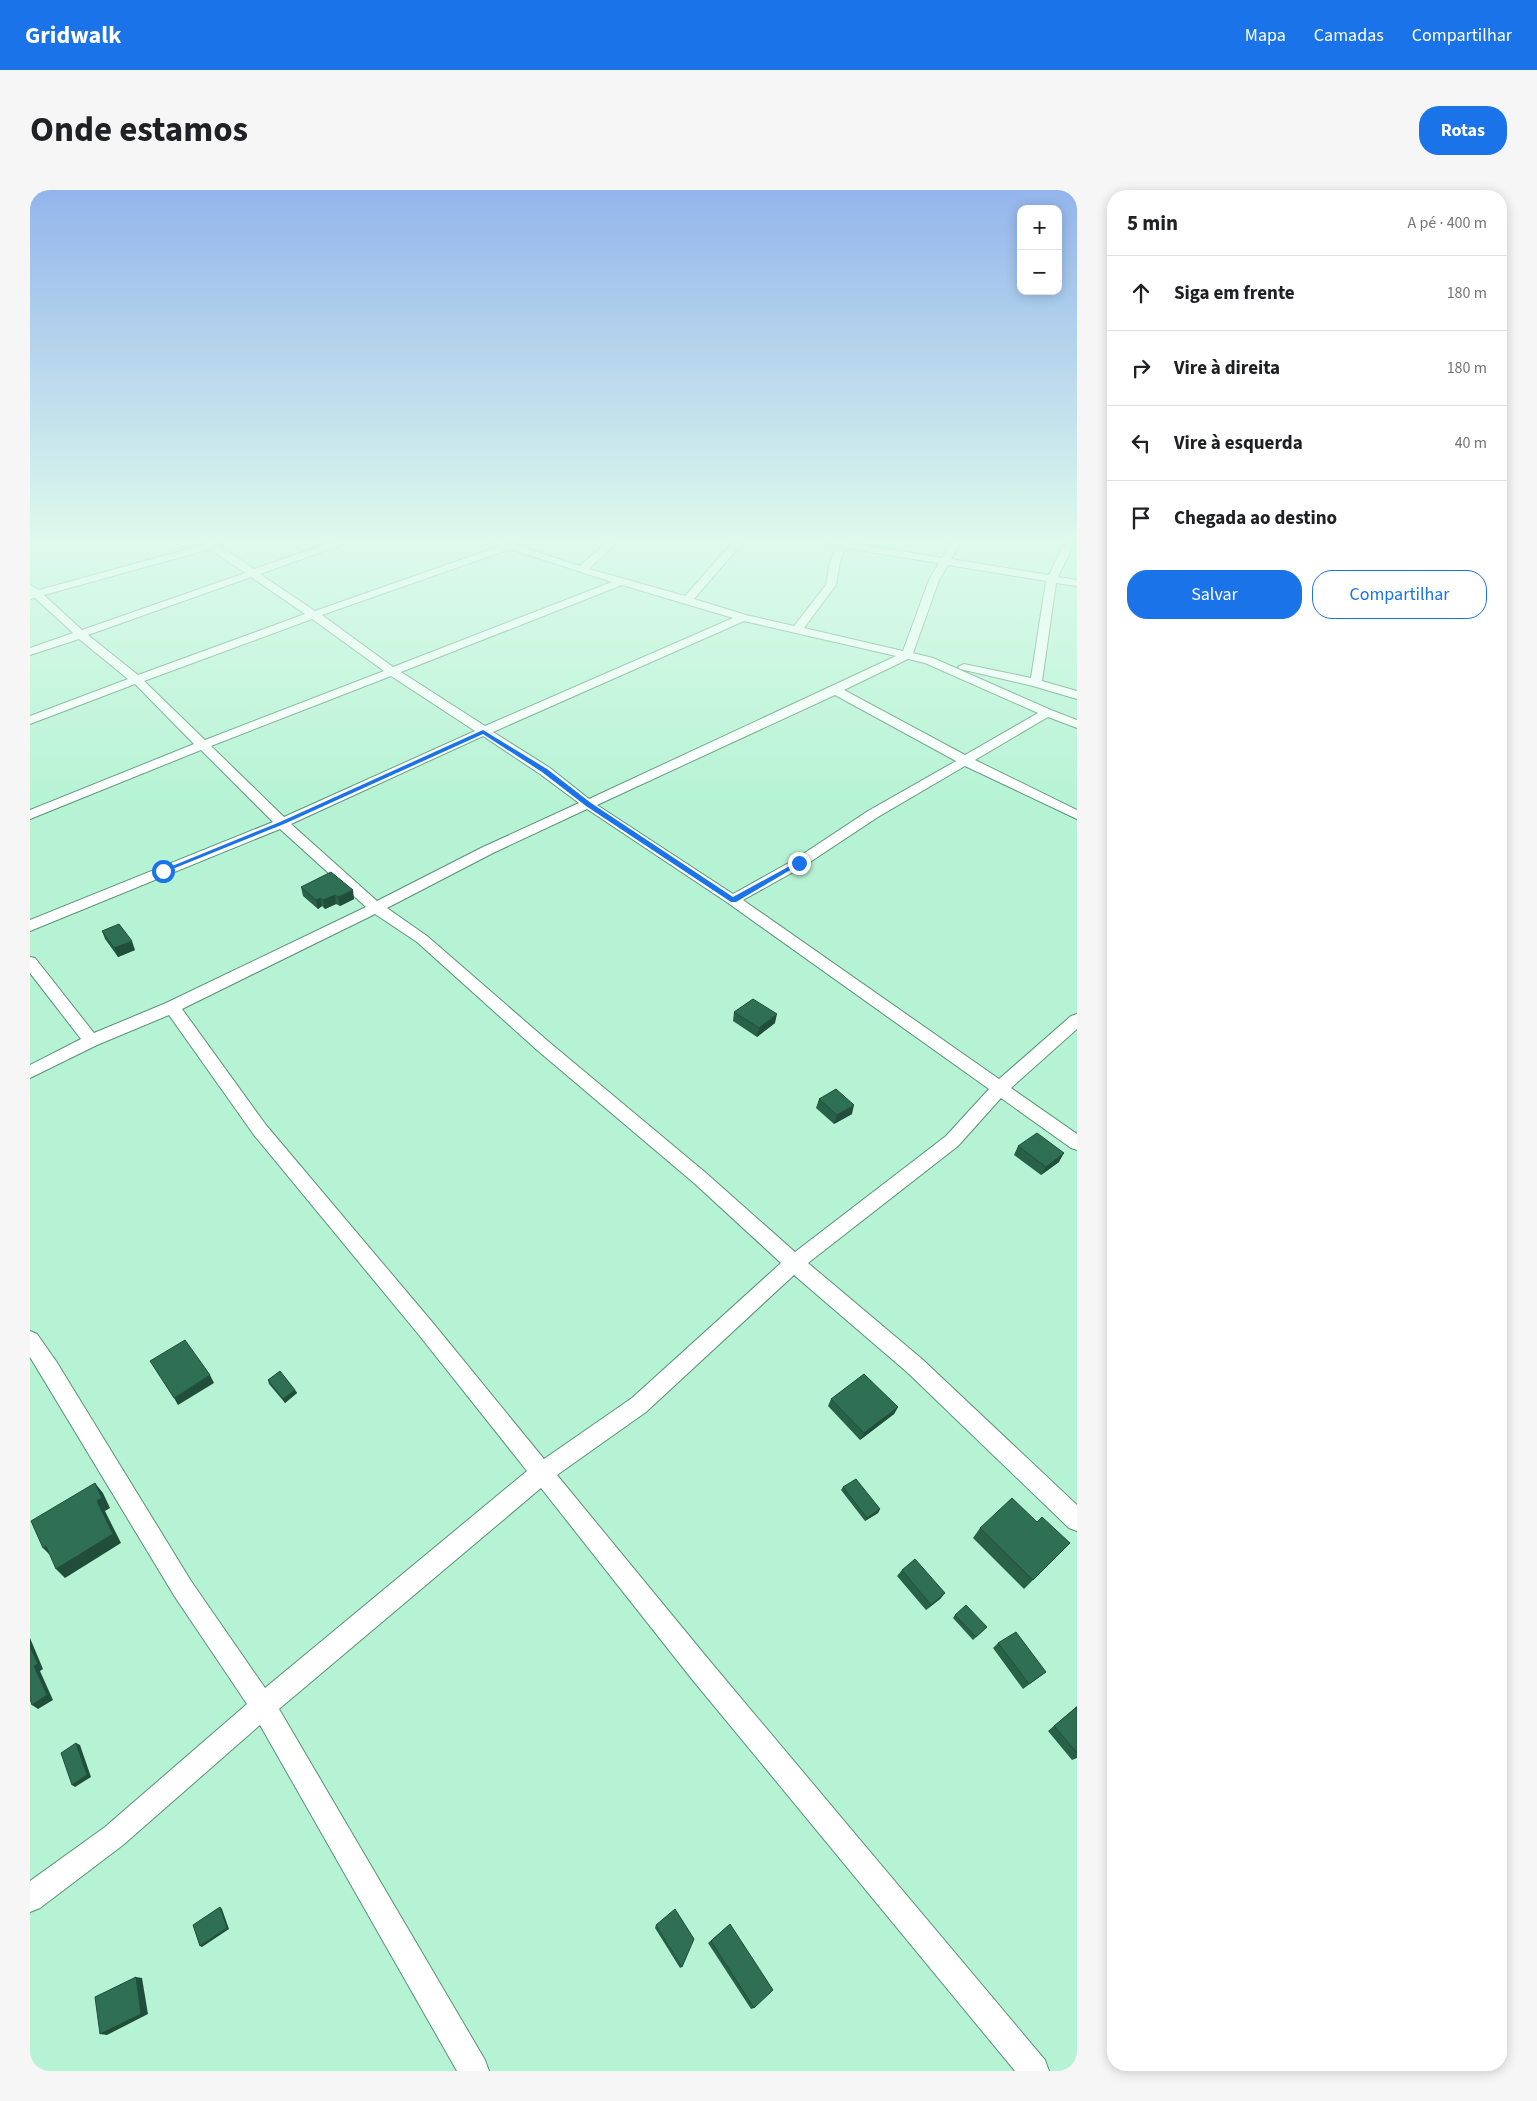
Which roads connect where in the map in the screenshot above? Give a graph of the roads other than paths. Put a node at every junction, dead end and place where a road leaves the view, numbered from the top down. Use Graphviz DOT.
graph roads {
  1 [pos="75,630"];
  2 [pos="96,630"];
  3 [pos="274,630"];
  4 [pos="336,630"];
  5 [pos="500,630"];
  6 [pos="716,630"];
  7 [pos="791,630"];
  8 [pos="916,630"];
  9 [pos="1043,630"];
  10 [pos="796,631"];
  11 [pos="81,635"];
  12 [pos="30,652"];
  13 [pos="907,655"];
  14 [pos="929,660"];
  15 [pos="391,671"];
  16 [pos="137,680"];
  17 [pos="1036,683"];
  18 [pos="835,690"];
  19 [pos="1077,695"];
  20 [pos="1047,713"];
  21 [pos="30,720"];
  22 [pos="1077,724"];
  23 [pos="483,731"];
  24 [pos="202,745"];
  25 [pos="966,761"];
  26 [pos="588,804"];
  27 [pos="30,815"];
  28 [pos="1077,815"];
  29 [pos="282,823"];
  30 [pos="733,900"];
  31 [pos="376,908"];
  32 [pos="30,926"];
  33 [pos="30,962"];
  34 [pos="172,1006"];
  35 [pos="1077,1020"];
  36 [pos="91,1041"];
  37 [pos="30,1072"];
  38 [pos="1000,1088"];
  39 [pos="1077,1143"];
  40 [pos="794,1263"];
  41 [pos="30,1340"];
  42 [pos="543,1472"];
  43 [pos="1077,1520"];
  44 [pos="263,1706"];
  45 [pos="30,1898"];
  46 [pos="474,2071"];
  47 [pos="1034,2071"];
  1 -- 11 [label="street"];
  2 -- 11 [label="street"];
  3 -- 16 [label="street"];
  4 -- 15 [label="street"];
  5 -- 15 [label="street"];
  6 -- 23 [label="street"];
  7 -- 10 [label="street"];
  8 -- 13 [label="street"];
  9 -- 17 [label="street"];
  10 -- 13 [label="street"];
  11 -- 12 [label="street"];
  11 -- 16 [label="street"];
  13 -- 14 [label="street"];
  13 -- 18 [label="street"];
  14 -- 17 [label="street"];
  14 -- 20 [label="street"];
  15 -- 23 [label="street"];
  15 -- 24 [label="street"];
  16 -- 21 [label="street"];
  16 -- 24 [label="street"];
  17 -- 19 [label="street"];
  18 -- 25 [label="street"];
  18 -- 26 [label="street"];
  20 -- 22 [label="street"];
  20 -- 25 [label="street"];
  23 -- 26 [label="street"];
  23 -- 29 [label="street"];
  24 -- 27 [label="street"];
  24 -- 29 [label="street"];
  25 -- 28 [label="street"];
  25 -- 30 [label="street"];
  26 -- 30 [label="street"];
  26 -- 31 [label="street"];
  29 -- 31 [label="street"];
  29 -- 32 [label="street"];
  30 -- 38 [label="street"];
  31 -- 34 [label="street"];
  31 -- 40 [label="street"];
  33 -- 36 [label="street"];
  34 -- 36 [label="street"];
  34 -- 42 [label="street"];
  35 -- 38 [label="street"];
  36 -- 37 [label="street"];
  38 -- 39 [label="street"];
  38 -- 40 [label="street"];
  40 -- 42 [label="street"];
  40 -- 43 [label="street"];
  41 -- 44 [label="street"];
  42 -- 44 [label="street"];
  42 -- 47 [label="street"];
  44 -- 45 [label="street"];
  44 -- 46 [label="street"];
}
